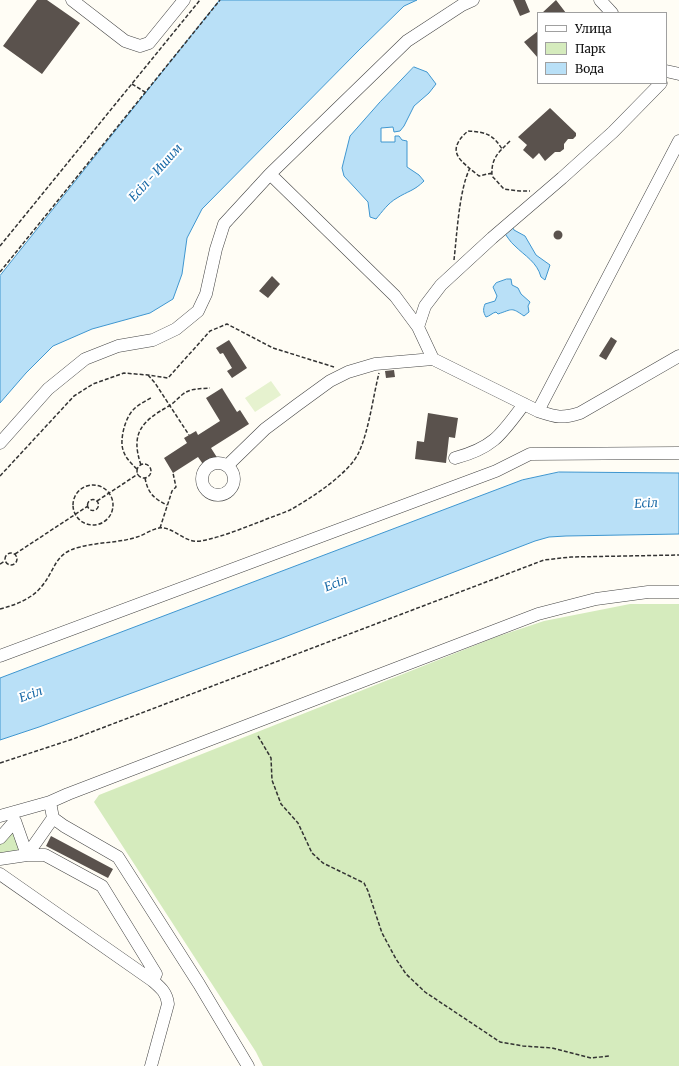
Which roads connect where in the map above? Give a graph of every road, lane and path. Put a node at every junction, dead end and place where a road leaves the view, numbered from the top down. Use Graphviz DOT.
graph roads {
  1 [pos="72,0"];
  2 [pos="184,0"];
  3 [pos="200,0"];
  4 [pos="220,0"];
  5 [pos="474,0"];
  6 [pos="600,0"];
  7 [pos="611,12"];
  8 [pos="132,84"];
  9 [pos="660,84"];
  10 [pos="145,92"];
  11 [pos="510,141"];
  12 [pos="679,141"];
  13 [pos="502,149"];
  14 [pos="470,168"];
  15 [pos="492,173"];
  16 [pos="270,174"];
  17 [pos="532,191"];
  18 [pos="0,246"];
  19 [pos="0,272"];
  20 [pos="454,274"];
  21 [pos="418,327"];
  22 [pos="679,356"];
  23 [pos="433,359"];
  24 [pos="382,363"];
  25 [pos="348,372"];
  26 [pos="148,375"];
  27 [pos="210,388"];
  28 [pos="152,397"];
  29 [pos="524,404"];
  30 [pos="170,406"];
  31 [pos="538,411"];
  32 [pos="189,435"];
  33 [pos="0,443"];
  34 [pos="679,454"];
  35 [pos="455,458"];
  36 [pos="142,465"];
  37 [pos="229,466"];
  38 [pos="137,469"];
  39 [pos="173,473"];
  40 [pos="138,474"];
  41 [pos="0,476"];
  42 [pos="145,478"];
  43 [pos="109,493"];
  44 [pos="97,501"];
  45 [pos="167,505"];
  46 [pos="88,506"];
  47 [pos="74,515"];
  48 [pos="160,528"];
  49 [pos="15,554"];
  50 [pos="679,555"];
  51 [pos="5,561"];
  52 [pos="0,564"];
  53 [pos="679,592"];
  54 [pos="0,609"];
  55 [pos="0,656"];
  56 [pos="258,736"];
  57 [pos="0,763"];
  58 [pos="50,802"];
  59 [pos="0,816"];
  60 [pos="53,818"];
  61 [pos="0,838"];
  62 [pos="27,855"];
  63 [pos="0,859"];
  64 [pos="0,874"];
  65 [pos="153,981"];
  66 [pos="609,1056"];
  67 [pos="151,1066"];
  68 [pos="248,1066"];
  1 -- 2 [label="street"];
  3 -- 8 [label="path"];
  4 -- 10 [label="path"];
  5 -- 16 [label="street"];
  6 -- 7 [label="street"];
  8 -- 10 [label="path"];
  8 -- 18 [label="path"];
  9 -- 20 [label="street"];
  10 -- 19 [label="path"];
  11 -- 13 [label="path"];
  12 -- 31 [label="street"];
  13 -- 14 [label="path"];
  13 -- 15 [label="path"];
  14 -- 15 [label="path"];
  14 -- 20 [label="path"];
  15 -- 17 [label="path"];
  16 -- 21 [label="street"];
  16 -- 33 [label="street"];
  20 -- 21 [label="street"];
  21 -- 23 [label="street"];
  22 -- 31 [label="street"];
  23 -- 24 [label="street"];
  23 -- 29 [label="street"];
  24 -- 25 [label="street"];
  24 -- 48 [label="path"];
  25 -- 26 [label="path"];
  25 -- 37 [label="street"];
  26 -- 30 [label="path"];
  26 -- 41 [label="path"];
  27 -- 30 [label="path"];
  28 -- 38 [label="path"];
  29 -- 31 [label="street"];
  29 -- 35 [label="street"];
  30 -- 32 [label="path"];
  30 -- 36 [label="path"];
  34 -- 55 [label="street"];
  36 -- 38 [label="path"];
  36 -- 42 [label="path"];
  38 -- 40 [label="path"];
  39 -- 45 [label="path"];
  40 -- 42 [label="path"];
  40 -- 43 [label="path"];
  42 -- 45 [label="path"];
  43 -- 44 [label="path"];
  43 -- 47 [label="path"];
  43 -- 47 [label="path"];
  44 -- 46 [label="path"];
  44 -- 46 [label="path"];
  45 -- 48 [label="path"];
  46 -- 47 [label="path"];
  47 -- 49 [label="path"];
  48 -- 54 [label="path"];
  49 -- 51 [label="path"];
  49 -- 51 [label="path"];
  50 -- 57 [label="path"];
  51 -- 52 [label="path"];
  53 -- 58 [label="street"];
  56 -- 66 [label="path"];
  58 -- 59 [label="street"];
  58 -- 60 [label="street"];
  60 -- 62 [label="street"];
  60 -- 68 [label="street"];
  61 -- 62 [label="street"];
  62 -- 63 [label="street"];
  62 -- 65 [label="street"];
  64 -- 65 [label="street"];
  65 -- 67 [label="street"];
}
